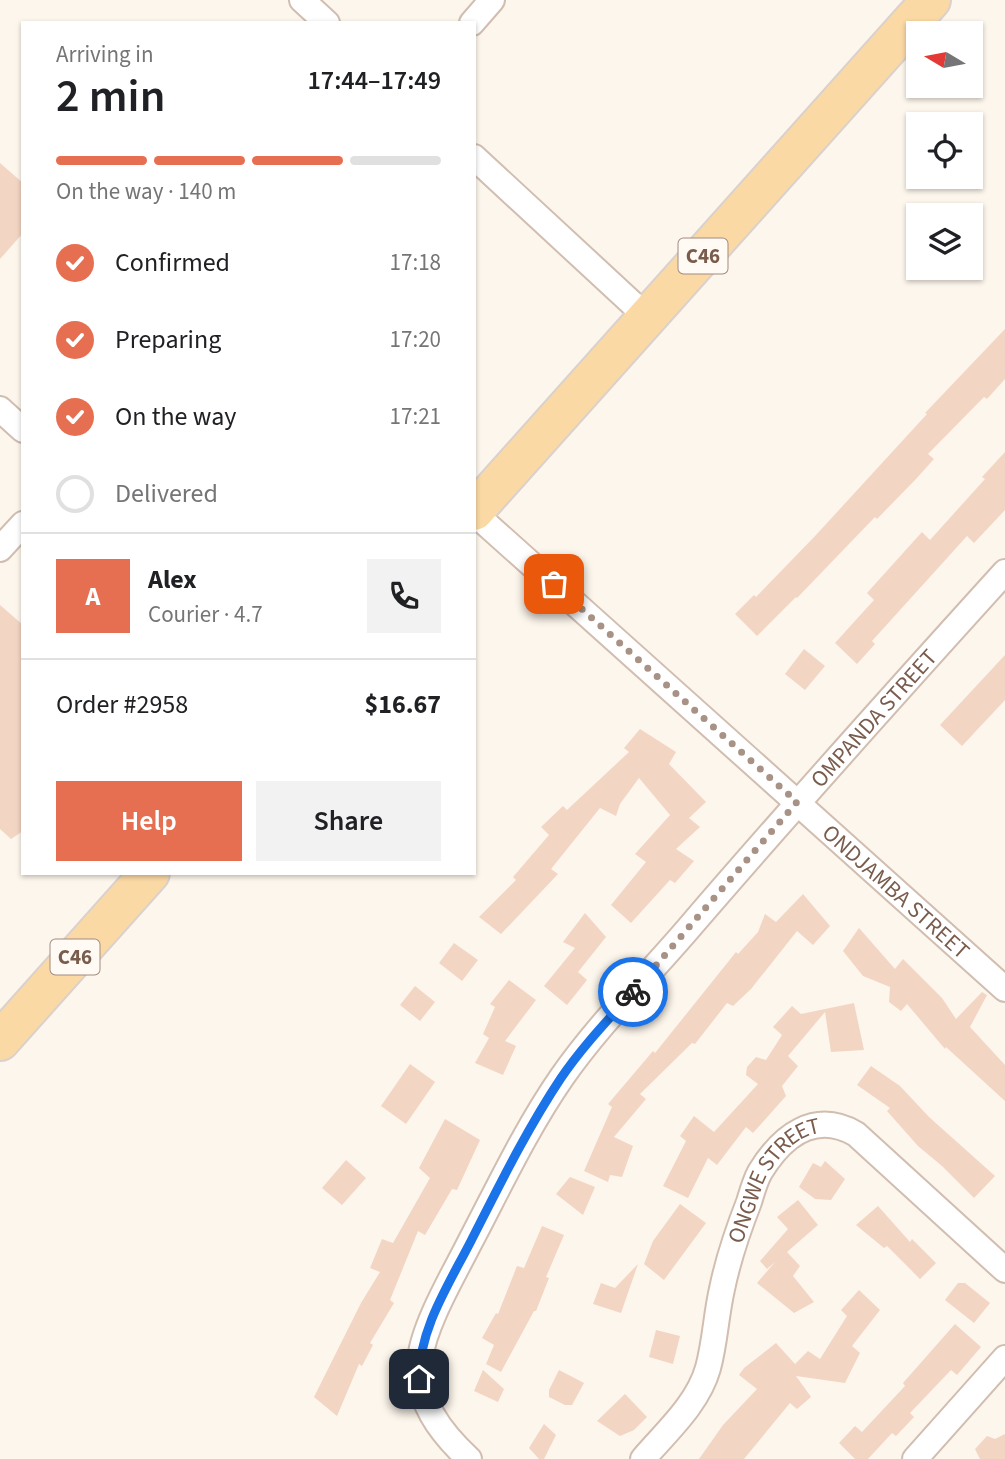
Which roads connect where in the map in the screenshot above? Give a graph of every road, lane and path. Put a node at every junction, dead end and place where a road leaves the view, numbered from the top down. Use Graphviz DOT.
graph roads {
  1 [pos="302,0"];
  2 [pos="492,0"];
  3 [pos="931,0"];
  4 [pos="325,21"];
  5 [pos="474,21"];
  6 [pos="476,159"];
  7 [pos="648,317"];
  8 [pos="0,409"];
  9 [pos="21,428"];
  10 [pos="476,510"];
  11 [pos="476,514"];
  12 [pos="21,526"];
  13 [pos="0,549"];
  14 [pos="1005,572"];
  15 [pos="797,802"];
  16 [pos="148,875"];
  17 [pos="1005,989"];
  18 [pos="0,1041"];
  19 [pos="1005,1270"];
  20 [pos="1005,1358"];
  21 [pos="470,1459"];
  22 [pos="643,1459"];
  23 [pos="915,1459"];
  1 -- 4 [label="street"];
  2 -- 5 [label="street"];
  3 -- 7 [label="main road, C46"];
  6 -- 7 [label="street"];
  7 -- 10 [label="main road, C46"];
  8 -- 9 [label="street"];
  11 -- 15 [label="street, ONDJAMBA STREET"];
  12 -- 13 [label="street"];
  14 -- 15 [label="street, OMPANDA STREET"];
  15 -- 17 [label="street, ONDJAMBA STREET"];
  15 -- 21 [label="street, OMPANDA STREET"];
  16 -- 18 [label="main road, C46"];
  19 -- 22 [label="street, ONGWE STREET"];
  20 -- 23 [label="street"];
}
